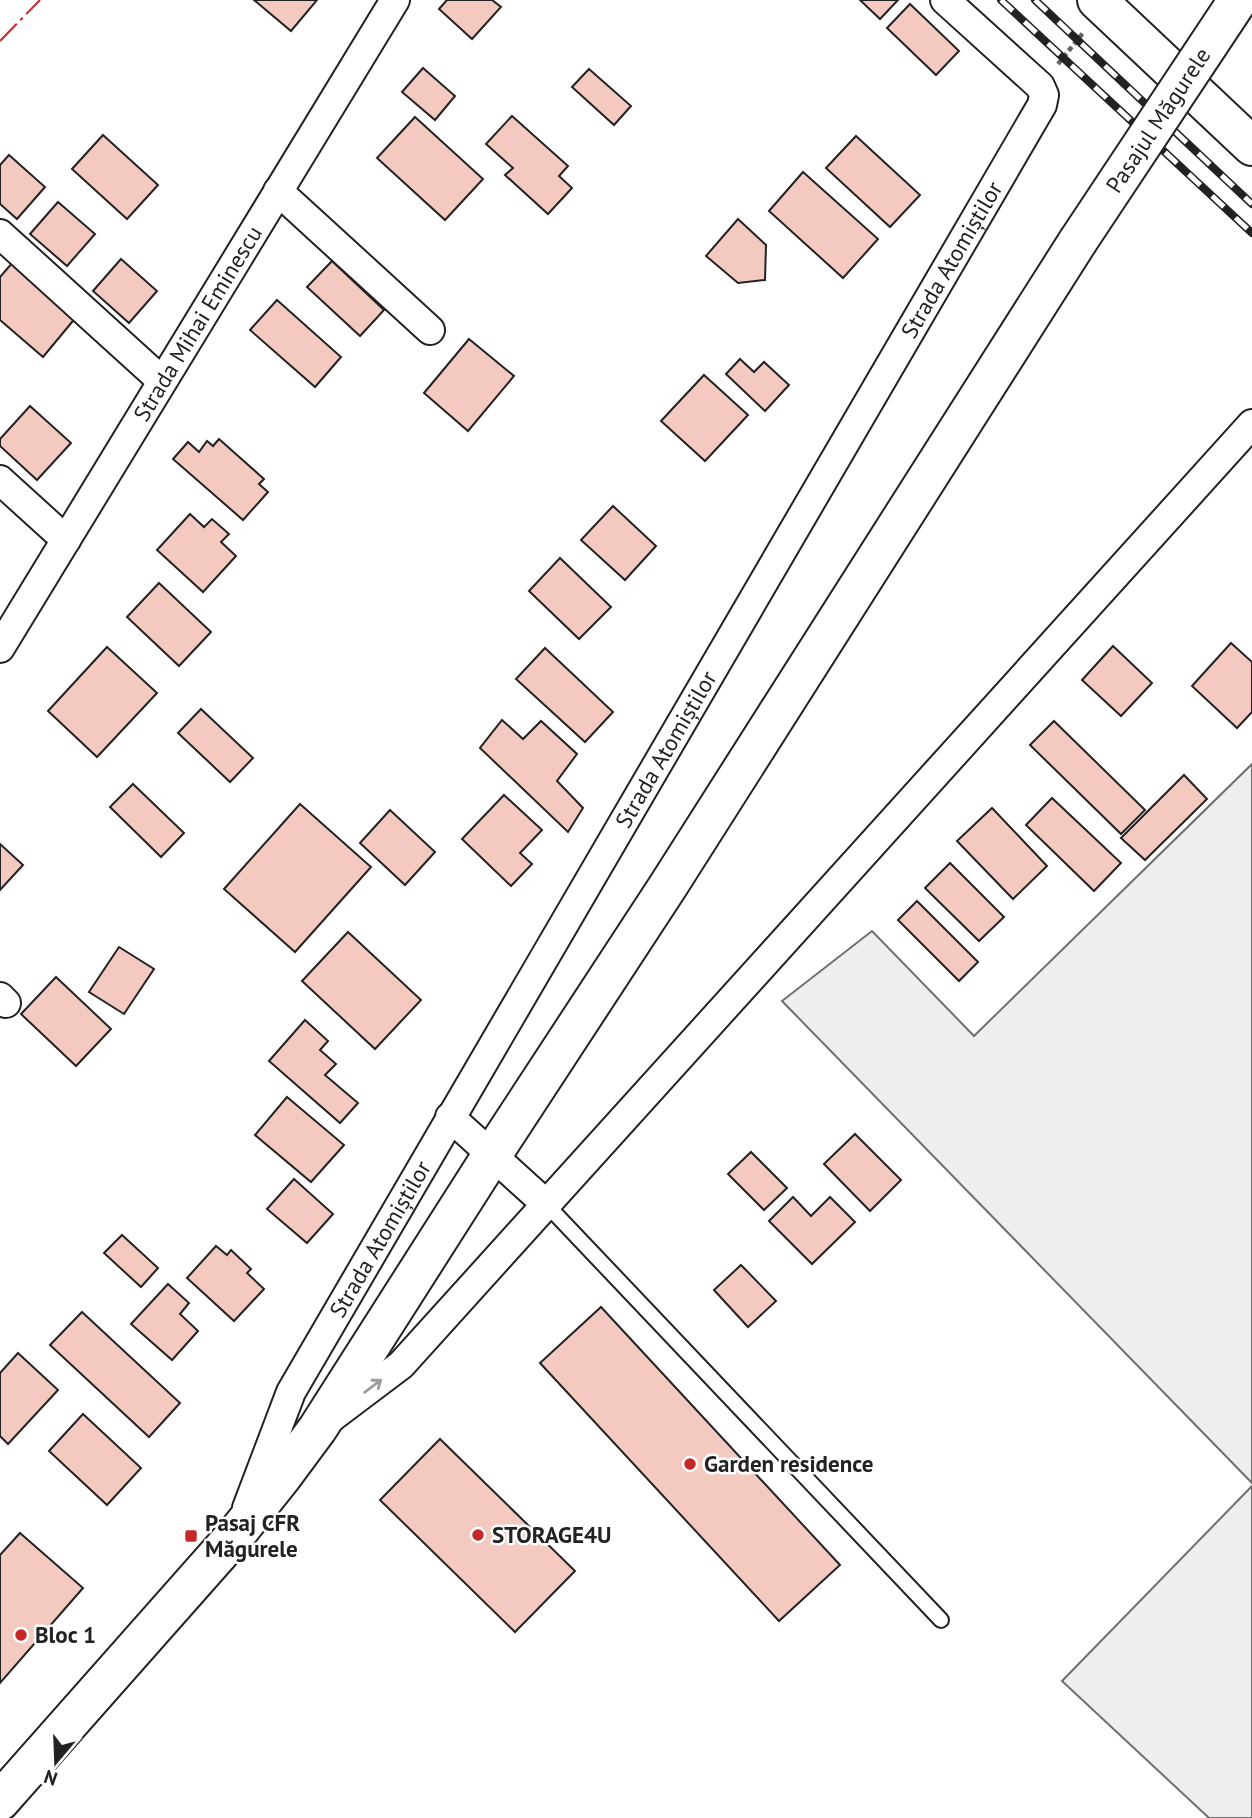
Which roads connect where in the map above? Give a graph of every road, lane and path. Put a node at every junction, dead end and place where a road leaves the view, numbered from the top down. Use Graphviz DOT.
graph roads {
  1 [pos="395,0"];
  2 [pos="945,0"];
  3 [pos="1238,0"];
  4 [pos="1101,4"];
  5 [pos="1040,86"];
  6 [pos="1252,146"];
  7 [pos="278,191"];
  8 [pos="0,234"];
  9 [pos="1078,241"];
  10 [pos="430,330"];
  11 [pos="162,381"];
  12 [pos="1252,424"];
  13 [pos="0,480"];
  14 [pos="66,540"];
  15 [pos="0,648"];
  16 [pos="450,1117"];
  17 [pos="492,1155"];
  18 [pos="546,1204"];
  19 [pos="318,1428"];
  20 [pos="237,1534"];
  21 [pos="941,1620"];
  22 [pos="0,1801"];
  1 -- 7 [label="street, Strada Mihai Eminescu"];
  2 -- 5 [label="street"];
  3 -- 9 [label="main road, Pasajul Măgurele, bridge"];
  4 -- 5 [label="path"];
  4 -- 6 [label="main road"];
  5 -- 16 [label="street, Strada Atomiștilor"];
  7 -- 10 [label="street"];
  7 -- 11 [label="street, Strada Mihai Eminescu"];
  8 -- 11 [label="street"];
  9 -- 17 [label="main road, Strada Atomiștilor"];
  11 -- 14 [label="street, Strada Mihai Eminescu"];
  12 -- 18 [label="street, Strada Atomiștilor"];
  13 -- 14 [label="street"];
  14 -- 15 [label="street, Strada Mihai Eminescu"];
  16 -- 17 [label="street"];
  16 -- 20 [label="street, Strada Atomiștilor"];
  17 -- 18 [label="street"];
  17 -- 19 [label="main road, Strada Atomiștilor"];
  19 -- 18 [label="street, Strada Atomiștilor, one-way"];
  18 -- 21 [label="lane"];
  19 -- 20 [label="main road, Strada Atomiștilor"];
  20 -- 22 [label="main road, Strada Atomiștilor"];
}
